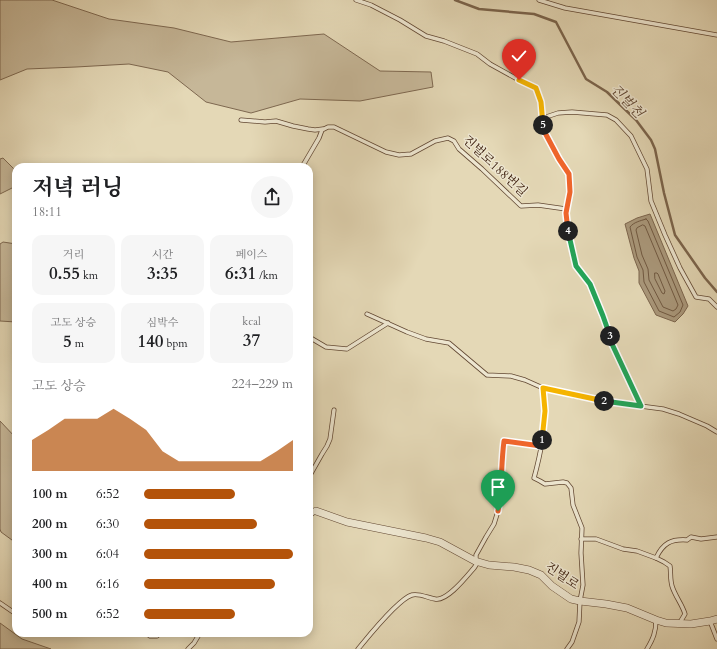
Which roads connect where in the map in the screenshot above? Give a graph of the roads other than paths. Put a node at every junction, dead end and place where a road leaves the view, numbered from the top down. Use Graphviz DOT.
graph roads {
  1 [pos="356,0"];
  2 [pos="539,0"];
  3 [pos="717,35"];
  4 [pos="543,118"];
  5 [pos="241,120"];
  6 [pos="323,130"];
  7 [pos="304,163"];
  8 [pos="566,209"];
  9 [pos="717,307"];
  10 [pos="367,314"];
  11 [pos="388,323"];
  12 [pos="313,339"];
  13 [pos="543,388"];
  14 [pos="641,406"];
  15 [pos="334,410"];
  16 [pos="717,432"];
  17 [pos="541,446"];
  18 [pos="313,470"];
  19 [pos="316,511"];
  20 [pos="313,513"];
  21 [pos="717,537"];
  22 [pos="581,539"];
  23 [pos="656,558"];
  24 [pos="476,562"];
  25 [pos="580,601"];
  26 [pos="0,603"];
  27 [pos="12,611"];
  28 [pos="656,620"];
  29 [pos="714,620"];
  30 [pos="679,624"];
  31 [pos="198,637"];
  32 [pos="717,638"];
  33 [pos="188,649"];
  34 [pos="358,649"];
  35 [pos="567,649"];
  36 [pos="647,649"];
  1 -- 4 [label="lane"];
  2 -- 3 [label="lane"];
  4 -- 8 [label="lane"];
  4 -- 9 [label="lane"];
  5 -- 6 [label="lane"];
  6 -- 7 [label="lane"];
  6 -- 8 [label="lane, 진벌로188번길"];
  8 -- 14 [label="lane"];
  10 -- 11 [label="lane"];
  11 -- 12 [label="lane"];
  11 -- 13 [label="lane"];
  13 -- 14 [label="lane"];
  13 -- 17 [label="lane"];
  14 -- 16 [label="lane"];
  15 -- 18 [label="lane"];
  17 -- 22 [label="lane"];
  17 -- 24 [label="lane"];
  19 -- 20 [label="lane, 진벌로"];
  19 -- 24 [label="street, 진벌로"];
  21 -- 23 [label="lane"];
  22 -- 23 [label="lane"];
  22 -- 25 [label="lane"];
  23 -- 30 [label="lane"];
  24 -- 25 [label="street, 진벌로"];
  24 -- 34 [label="lane"];
  25 -- 28 [label="street, 진벌로"];
  25 -- 35 [label="lane"];
  26 -- 27 [label="lane"];
  28 -- 30 [label="street, 진벌로"];
  28 -- 36 [label="lane"];
  29 -- 30 [label="street, 진벌로"];
  29 -- 32 [label="lane, 진벌로"];
  31 -- 33 [label="lane"];
}
